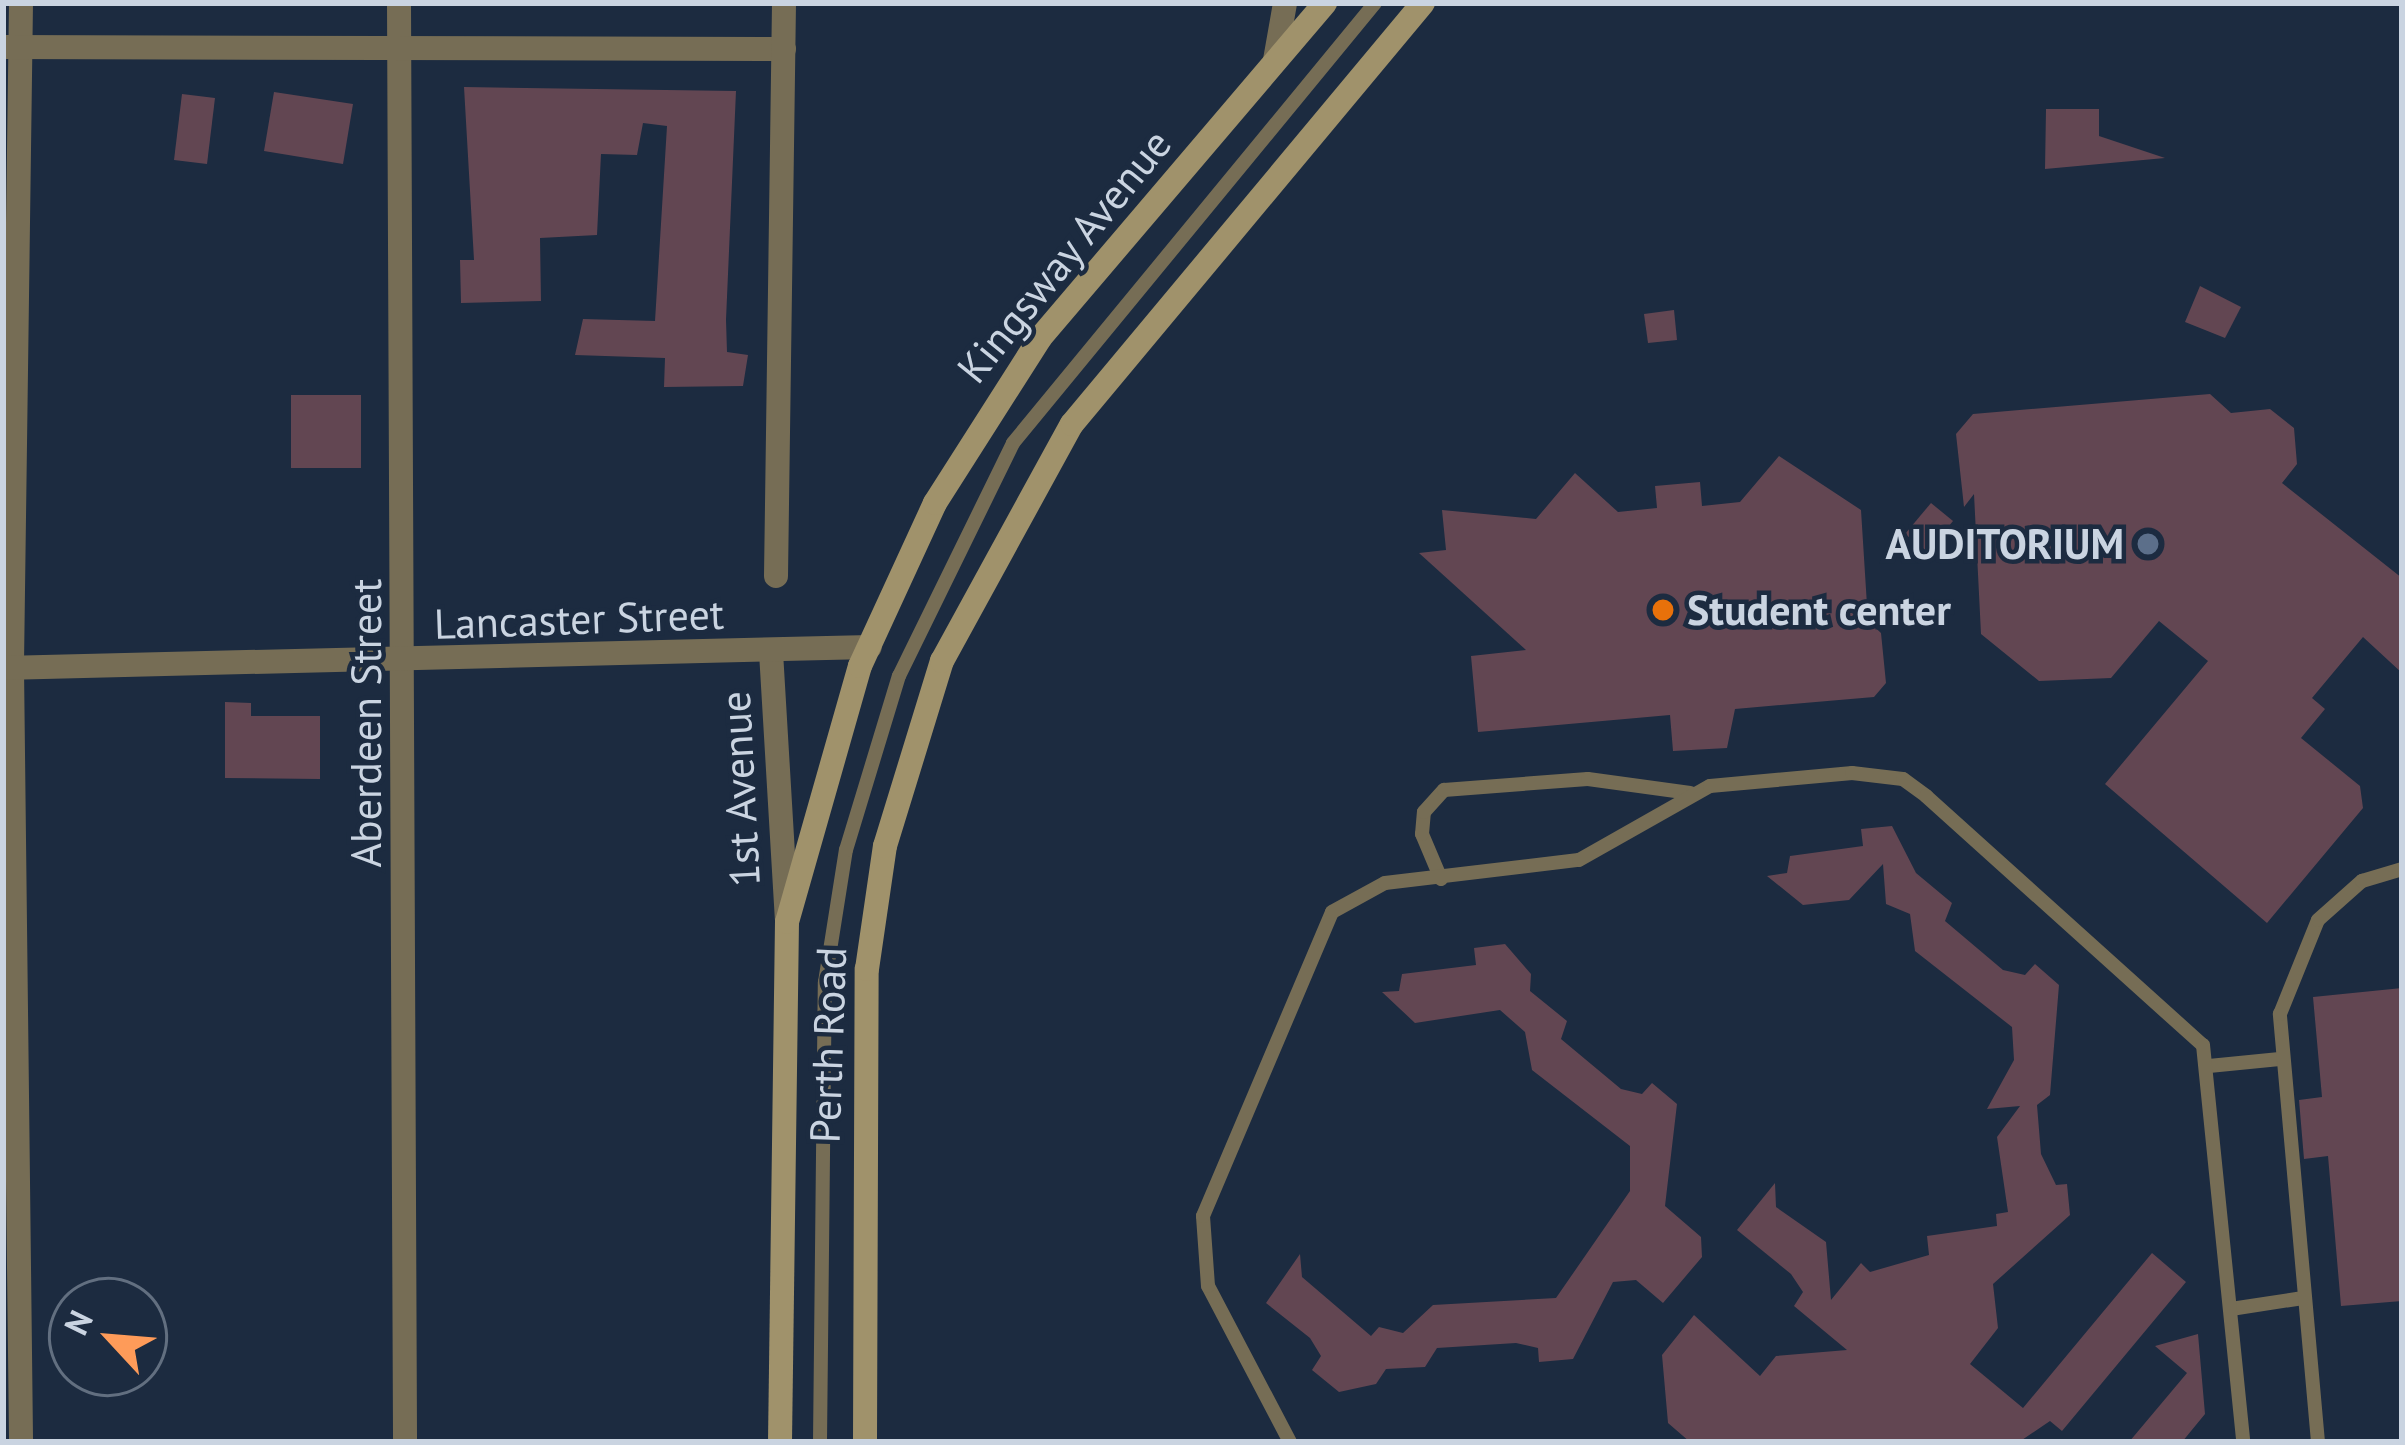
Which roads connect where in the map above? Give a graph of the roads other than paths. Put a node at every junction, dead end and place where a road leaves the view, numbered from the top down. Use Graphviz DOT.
graph roads {
  1 [pos="21,3"];
  2 [pos="400,3"];
  3 [pos="784,3"];
  4 [pos="1285,3"];
  5 [pos="1325,3"];
  6 [pos="1375,3"];
  7 [pos="1423,3"];
  8 [pos="12,47"];
  9 [pos="399,47"];
  10 [pos="784,49"];
  11 [pos="1275,60"];
  12 [pos="776,576"];
  13 [pos="870,647"];
  14 [pos="771,652"];
  15 [pos="405,664"];
  16 [pos="8,668"];
  17 [pos="1690,793"];
  18 [pos="2402,868"];
  19 [pos="1441,880"];
  20 [pos="787,922"];
  21 [pos="2280,1059"];
  22 [pos="2209,1066"];
  23 [pos="2303,1298"];
  24 [pos="2231,1309"];
  25 [pos="21,1442"];
  26 [pos="405,1442"];
  27 [pos="780,1442"];
  28 [pos="820,1442"];
  29 [pos="865,1442"];
  30 [pos="1290,1442"];
  31 [pos="2243,1442"];
  32 [pos="2318,1442"];
  1 -- 8 [label="street"];
  2 -- 9 [label="street, Aberdeen Street"];
  3 -- 10 [label="street"];
  4 -- 11 [label="street"];
  5 -- 11 [label="main road, Kingsway Avenue"];
  6 -- 28 [label="lane"];
  7 -- 29 [label="main road, Perth Road"];
  8 -- 9 [label="street"];
  8 -- 16 [label="street"];
  9 -- 10 [label="street"];
  9 -- 15 [label="street, Aberdeen Street"];
  10 -- 12 [label="street"];
  11 -- 13 [label="main road, Kingsway Avenue"];
  13 -- 14 [label="street, Lancaster Street"];
  13 -- 20 [label="main road, Kingsway Avenue"];
  14 -- 15 [label="street, Lancaster Street"];
  14 -- 20 [label="street, 1st Avenue"];
  15 -- 16 [label="street, Lancaster Street"];
  15 -- 26 [label="street, Aberdeen Street"];
  16 -- 25 [label="street"];
  17 -- 19 [label="lane"];
  17 -- 19 [label="lane"];
  17 -- 22 [label="lane"];
  18 -- 21 [label="lane"];
  19 -- 30 [label="lane"];
  20 -- 27 [label="main road, Perth Road"];
  21 -- 22 [label="lane"];
  21 -- 23 [label="lane"];
  22 -- 24 [label="lane"];
  23 -- 24 [label="lane"];
  23 -- 32 [label="lane"];
  24 -- 31 [label="lane"];
}
